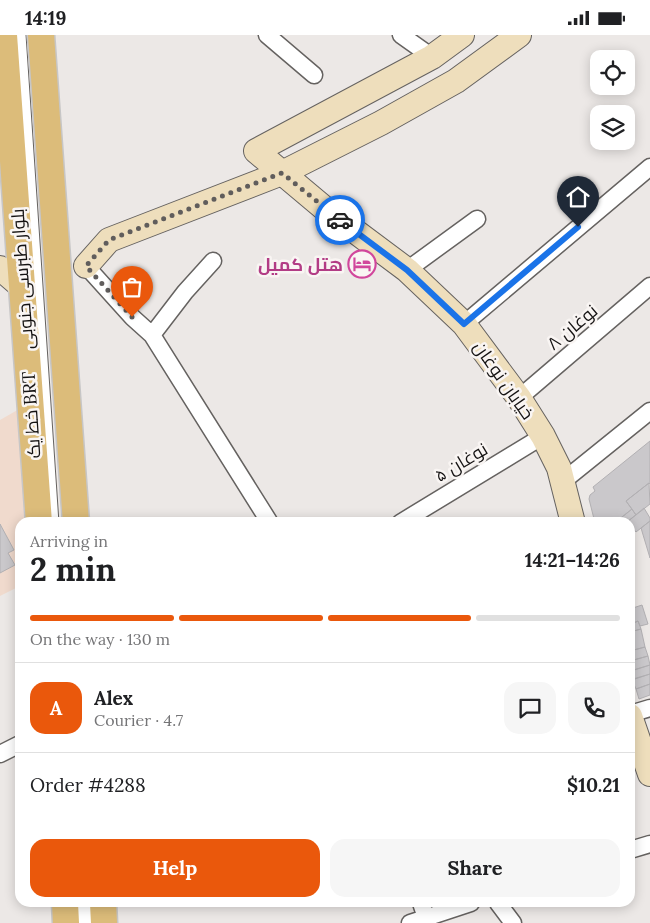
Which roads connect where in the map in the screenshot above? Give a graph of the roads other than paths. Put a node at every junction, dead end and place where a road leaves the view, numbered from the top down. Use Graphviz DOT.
graph roads {
  1 [pos="4,35"];
  2 [pos="21,35"];
  3 [pos="30,35"];
  4 [pos="41,35"];
  5 [pos="267,35"];
  6 [pos="401,35"];
  7 [pos="462,35"];
  8 [pos="519,35"];
  9 [pos="432,57"];
  10 [pos="314,75"];
  11 [pos="7,167"];
  12 [pos="650,167"];
  13 [pos="282,173"];
  14 [pos="477,219"];
  15 [pos="213,261"];
  16 [pos="86,266"];
  17 [pos="0,268"];
  18 [pos="407,270"];
  19 [pos="650,287"];
  20 [pos="23,288"];
  21 [pos="464,324"];
  22 [pos="152,335"];
  23 [pos="519,398"];
  24 [pos="650,411"];
  25 [pos="543,436"];
  26 [pos="562,482"];
  27 [pos="39,517"];
  28 [pos="54,517"];
  29 [pos="63,517"];
  30 [pos="76,517"];
  31 [pos="266,517"];
  32 [pos="410,517"];
  33 [pos="571,517"];
  34 [pos="650,708"];
  35 [pos="635,713"];
  36 [pos="635,730"];
  37 [pos="15,746"];
  38 [pos="0,754"];
  39 [pos="650,774"];
  40 [pos="650,844"];
  41 [pos="635,848"];
  42 [pos="64,907"];
  43 [pos="80,907"];
  44 [pos="89,907"];
  45 [pos="103,907"];
  46 [pos="444,907"];
  47 [pos="501,907"];
  48 [pos="423,910"];
  49 [pos="66,923"];
  50 [pos="82,923"];
  51 [pos="90,923"];
  52 [pos="104,923"];
  53 [pos="410,923"];
  54 [pos="513,923"];
  1 -- 11 [label="main road, بلوار طبرسی جنوبی"];
  2 -- 28 [label="lane, خط یک BRT"];
  3 -- 29 [label="lane, خط یک BRT"];
  4 -- 30 [label="main road, بلوار طبرسی جنوبی"];
  5 -- 10 [label="street"];
  6 -- 9 [label="street"];
  7 -- 9 [label="street"];
  8 -- 13 [label="street"];
  9 -- 13 [label="street, خیابان نوغان"];
  11 -- 20 [label="main road, بلوار طبرسی جنوبی"];
  12 -- 21 [label="street"];
  13 -- 16 [label="street"];
  13 -- 18 [label="street, خیابان نوغان"];
  14 -- 18 [label="street"];
  15 -- 22 [label="street"];
  16 -- 22 [label="street"];
  17 -- 20 [label="street"];
  18 -- 21 [label="street, خیابان نوغان"];
  19 -- 23 [label="street, نوغان ۸"];
  20 -- 27 [label="main road, بلوار طبرسی جنوبی"];
  21 -- 23 [label="street, خیابان نوغان"];
  22 -- 31 [label="street"];
  23 -- 25 [label="street, خیابان نوغان"];
  24 -- 26 [label="street"];
  25 -- 26 [label="street, خیابان نوغان"];
  25 -- 32 [label="street, نوغان ۵"];
  26 -- 33 [label="street, خیابان نوغان"];
  34 -- 35 [label="street"];
  36 -- 39 [label="street"];
  37 -- 38 [label="street"];
  40 -- 41 [label="street"];
  42 -- 49 [label="main road"];
  43 -- 50 [label="lane"];
  44 -- 51 [label="lane"];
  45 -- 52 [label="main road"];
  46 -- 48 [label="street"];
  47 -- 54 [label="street"];
  48 -- 53 [label="street"];
}
